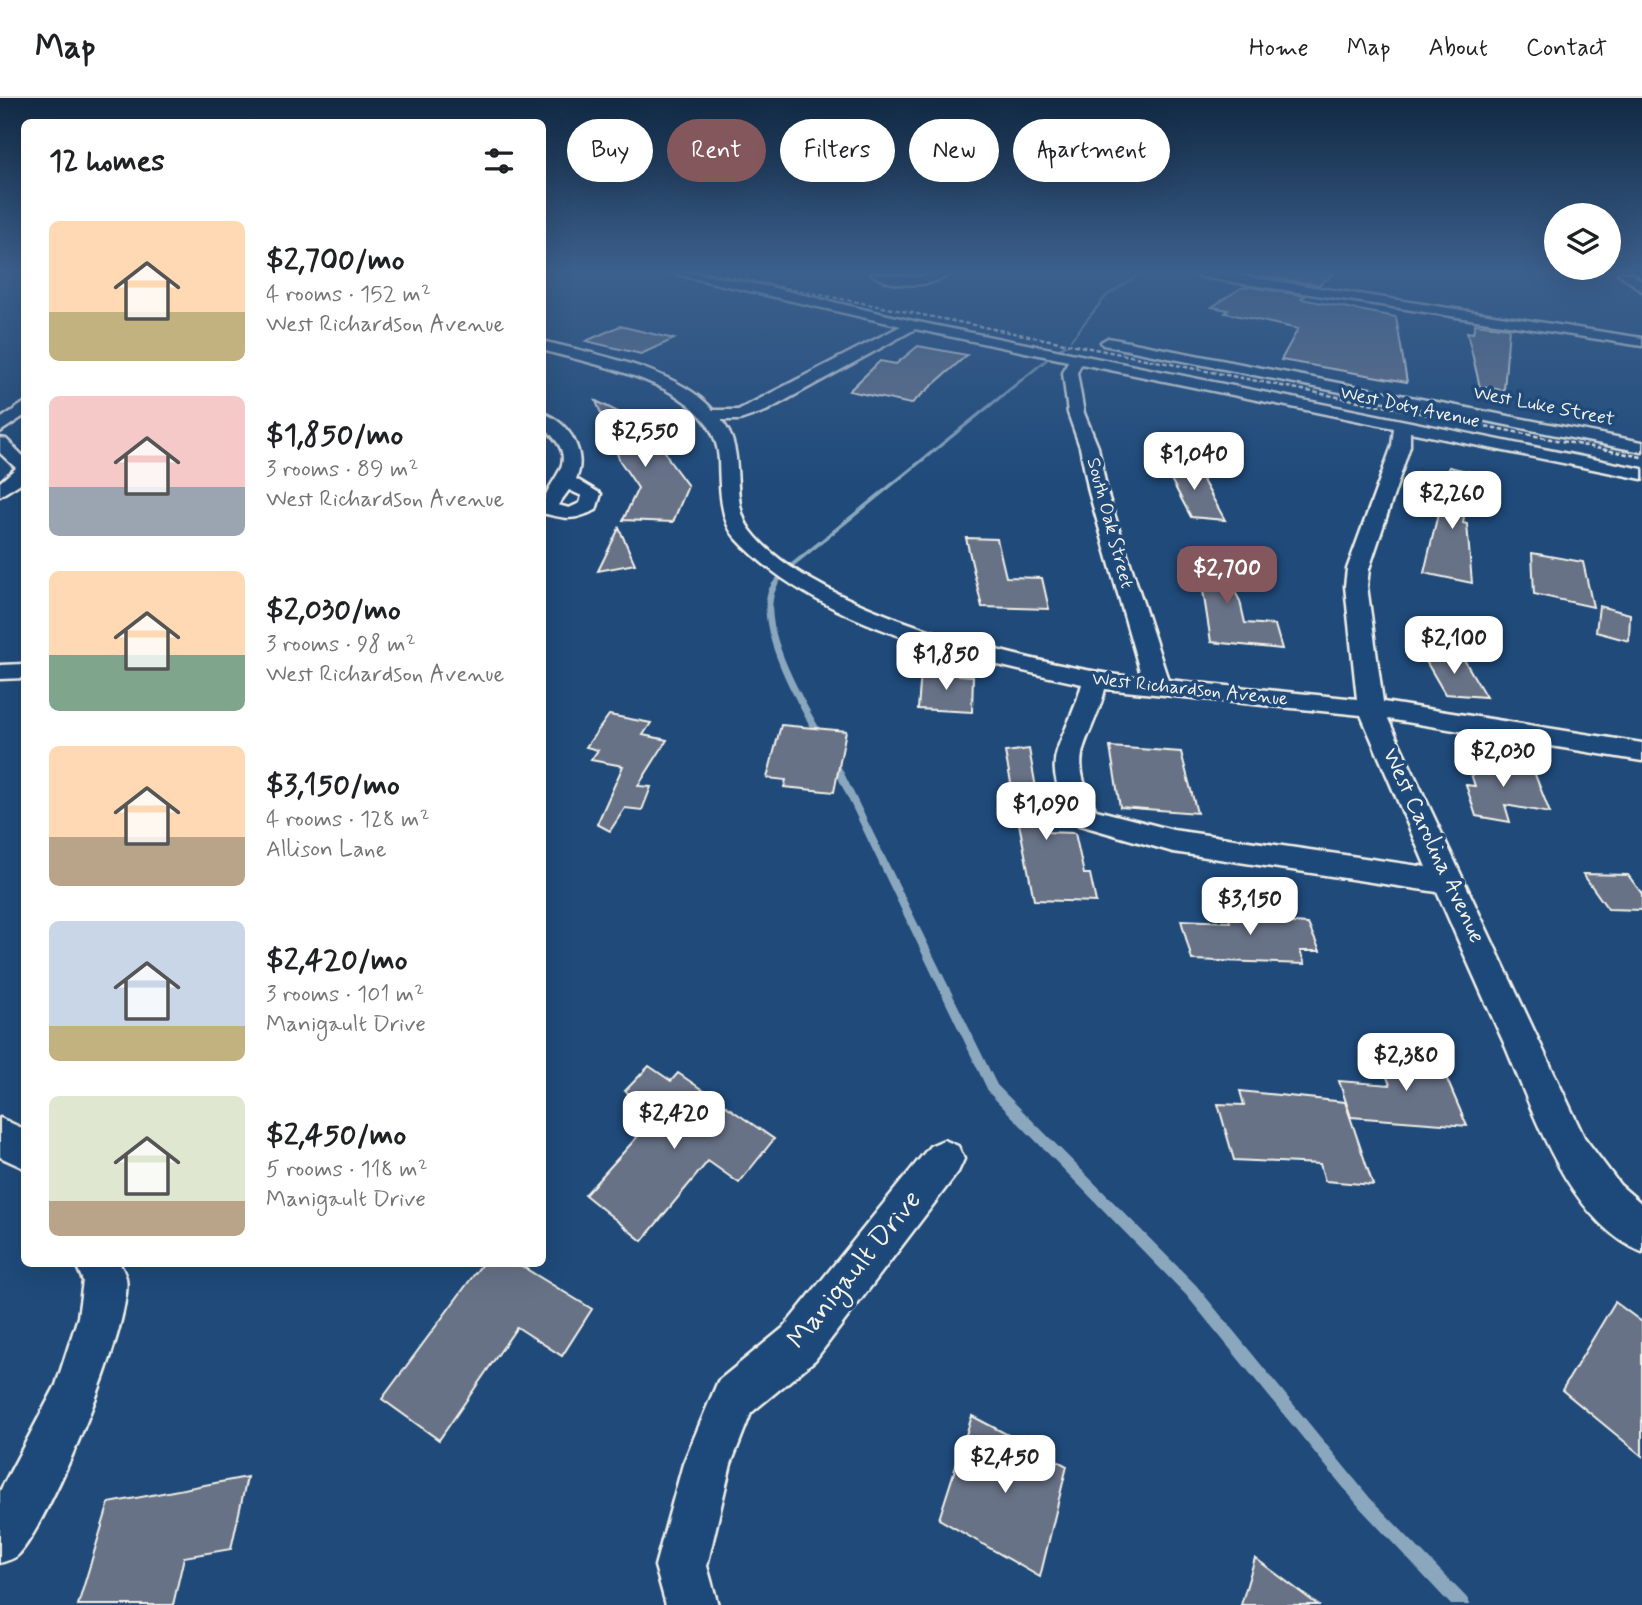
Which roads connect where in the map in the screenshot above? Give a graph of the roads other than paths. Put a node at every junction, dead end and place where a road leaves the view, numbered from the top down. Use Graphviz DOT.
graph roads {
  1 [pos="879,343"];
  2 [pos="1004,343"];
  3 [pos="1115,343"];
  4 [pos="546,346"];
  5 [pos="1076,358"];
  6 [pos="21,410"];
  7 [pos="709,415"];
  8 [pos="1402,425"];
  9 [pos="0,427"];
  10 [pos="550,431"];
  11 [pos="0,443"];
  12 [pos="1642,447"];
  13 [pos="21,465"];
  14 [pos="21,472"];
  15 [pos="1642,474"];
  16 [pos="566,481"];
  17 [pos="0,489"];
  18 [pos="21,671"];
  19 [pos="0,672"];
  20 [pos="1095,680"];
  21 [pos="1158,689"];
  22 [pos="1371,708"];
  23 [pos="1642,752"];
  24 [pos="1290,858"];
  25 [pos="1449,882"];
  26 [pos="0,1136"];
  27 [pos="21,1148"];
  28 [pos="944,1158"];
  29 [pos="1642,1231"];
  30 [pos="99,1267"];
  31 [pos="0,1538"];
  32 [pos="692,1605"];
  1 -- 7 [label="street"];
  2 -- 5 [label="street, West Doty Avenue"];
  3 -- 12 [label="street, West Luke Street"];
  4 -- 7 [label="street, West Richardson Avenue"];
  5 -- 8 [label="street, West Doty Avenue"];
  5 -- 21 [label="street, South Oak Street"];
  6 -- 9 [label="street"];
  7 -- 20 [label="street, West Richardson Avenue"];
  8 -- 15 [label="street, West Doty Avenue"];
  8 -- 22 [label="street, West Carolina Avenue"];
  10 -- 16 [label="street"];
  11 -- 13 [label="street"];
  14 -- 17 [label="street"];
  18 -- 19 [label="street"];
  20 -- 21 [label="street, West Richardson Avenue"];
  20 -- 24 [label="street"];
  21 -- 22 [label="street, West Richardson Avenue"];
  22 -- 23 [label="street, West Richardson Avenue"];
  22 -- 25 [label="street, West Carolina Avenue"];
  24 -- 25 [label="street"];
  25 -- 29 [label="street, West Carolina Avenue"];
  26 -- 27 [label="street"];
  28 -- 32 [label="street, Manigault Drive"];
  30 -- 31 [label="street"];
}
